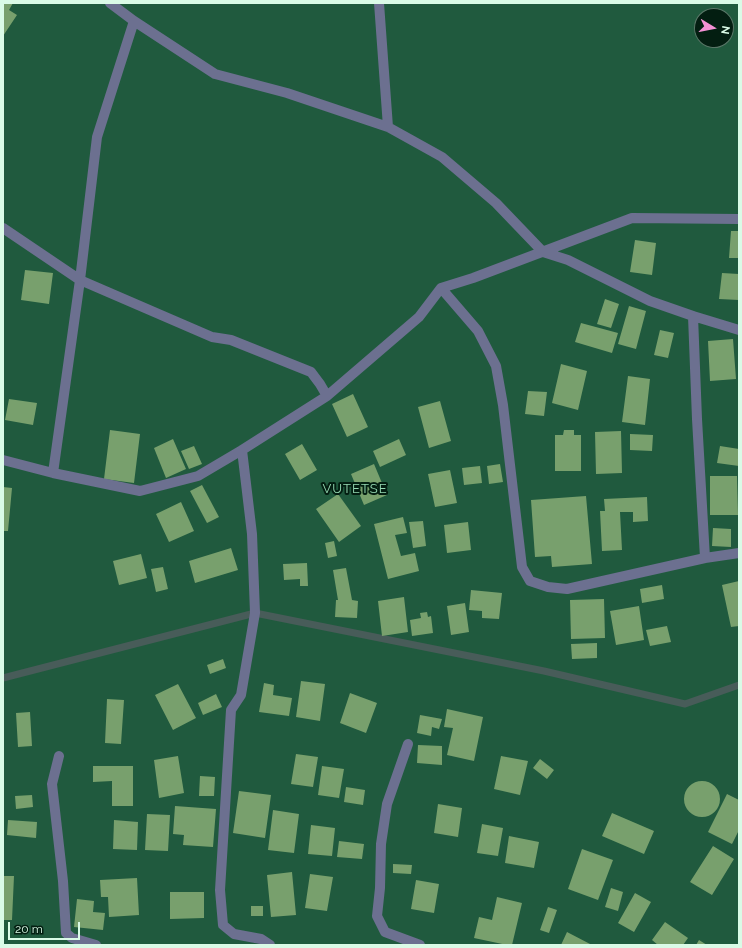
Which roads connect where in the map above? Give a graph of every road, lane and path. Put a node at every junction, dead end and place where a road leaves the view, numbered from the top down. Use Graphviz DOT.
graph roads {
  1 [pos="110,3"];
  2 [pos="379,3"];
  3 [pos="134,22"];
  4 [pos="388,127"];
  5 [pos="739,219"];
  6 [pos="3,228"];
  7 [pos="543,252"];
  8 [pos="80,280"];
  9 [pos="441,288"];
  10 [pos="693,316"];
  11 [pos="739,330"];
  12 [pos="327,396"];
  13 [pos="242,450"];
  14 [pos="3,460"];
  15 [pos="53,473"];
  16 [pos="739,553"];
  17 [pos="706,558"];
  18 [pos="408,744"];
  19 [pos="59,756"];
  20 [pos="96,945"];
  21 [pos="270,945"];
  22 [pos="420,945"];
  1 -- 3 [label="street"];
  2 -- 4 [label="street"];
  3 -- 4 [label="street"];
  3 -- 8 [label="street"];
  4 -- 7 [label="street"];
  5 -- 7 [label="street"];
  6 -- 8 [label="street"];
  7 -- 9 [label="street"];
  7 -- 10 [label="street"];
  8 -- 12 [label="street"];
  8 -- 15 [label="street"];
  9 -- 12 [label="street"];
  9 -- 17 [label="street"];
  10 -- 11 [label="street"];
  10 -- 17 [label="street"];
  12 -- 13 [label="street"];
  13 -- 15 [label="street"];
  13 -- 21 [label="street"];
  14 -- 15 [label="street"];
  16 -- 17 [label="street"];
  18 -- 22 [label="street"];
  19 -- 20 [label="street"];
}
